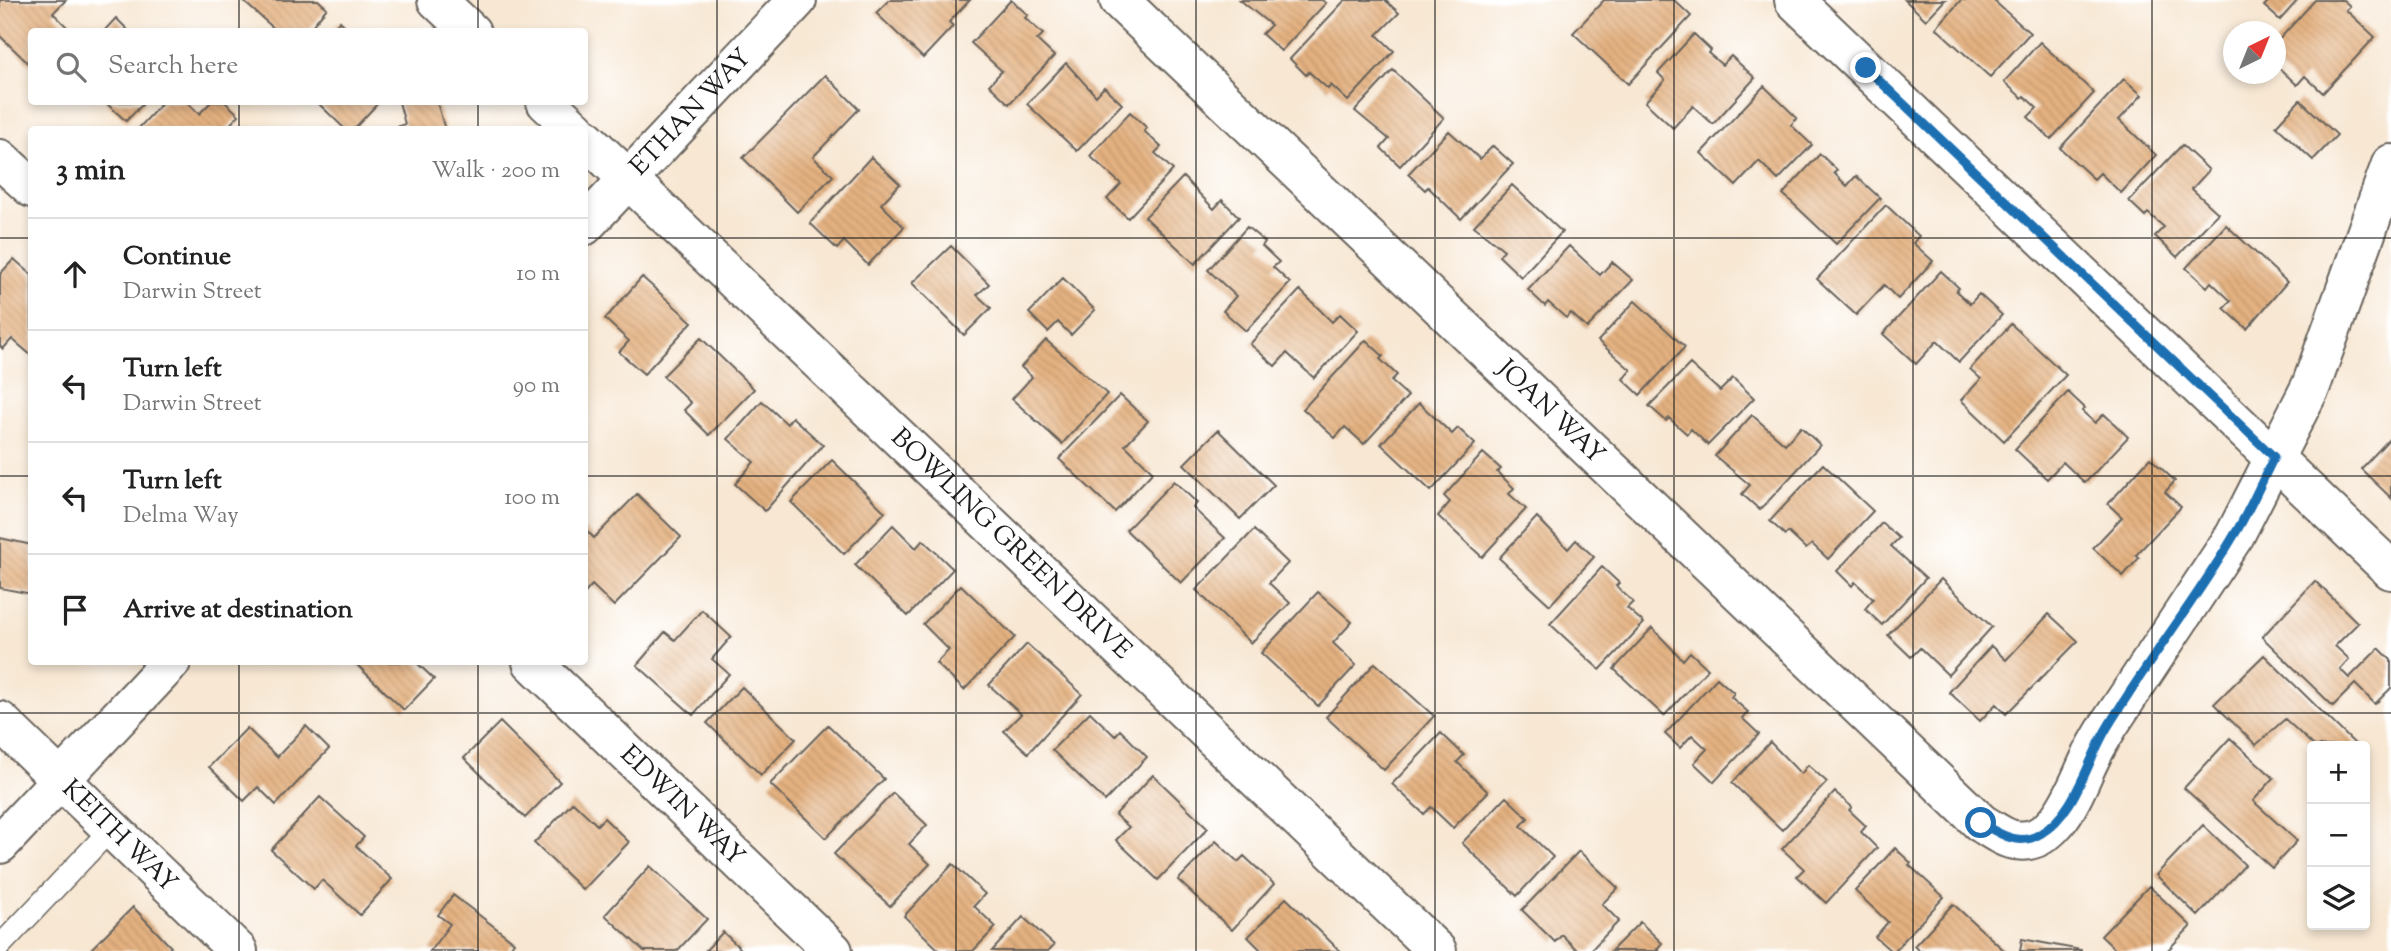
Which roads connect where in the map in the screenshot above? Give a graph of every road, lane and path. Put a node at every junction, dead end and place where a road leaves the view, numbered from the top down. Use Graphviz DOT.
graph roads {
  1 [pos="437,0"];
  2 [pos="797,0"];
  3 [pos="1119,0"];
  4 [pos="1794,0"];
  5 [pos="467,28"];
  6 [pos="549,105"];
  7 [pos="572,126"];
  8 [pos="588,141"];
  9 [pos="0,159"];
  10 [pos="2391,164"];
  11 [pos="629,179"];
  12 [pos="28,184"];
  13 [pos="588,222"];
  14 [pos="2274,457"];
  15 [pos="2391,570"];
  16 [pos="168,665"];
  17 [pos="535,665"];
  18 [pos="0,721"];
  19 [pos="60,778"];
  20 [pos="112,828"];
  21 [pos="0,844"];
  22 [pos="0,946"];
  23 [pos="238,951"];
  24 [pos="833,951"];
  25 [pos="1437,951"];
  1 -- 5 [label="street"];
  2 -- 11 [label="street, ETHAN WAY"];
  3 -- 14 [label="street, JOAN WAY"];
  4 -- 14 [label="street"];
  6 -- 7 [label="street"];
  8 -- 11 [label="street, BOWLING GREEN DRIVE"];
  9 -- 12 [label="street"];
  10 -- 14 [label="street"];
  11 -- 13 [label="street, ETHAN WAY"];
  11 -- 25 [label="street, BOWLING GREEN DRIVE"];
  14 -- 15 [label="street"];
  16 -- 19 [label="street"];
  17 -- 24 [label="street, EDWIN WAY"];
  18 -- 19 [label="street, KEITH WAY"];
  19 -- 20 [label="street, KEITH WAY"];
  19 -- 21 [label="street"];
  20 -- 22 [label="lane"];
  20 -- 23 [label="street, KEITH WAY"];
}
